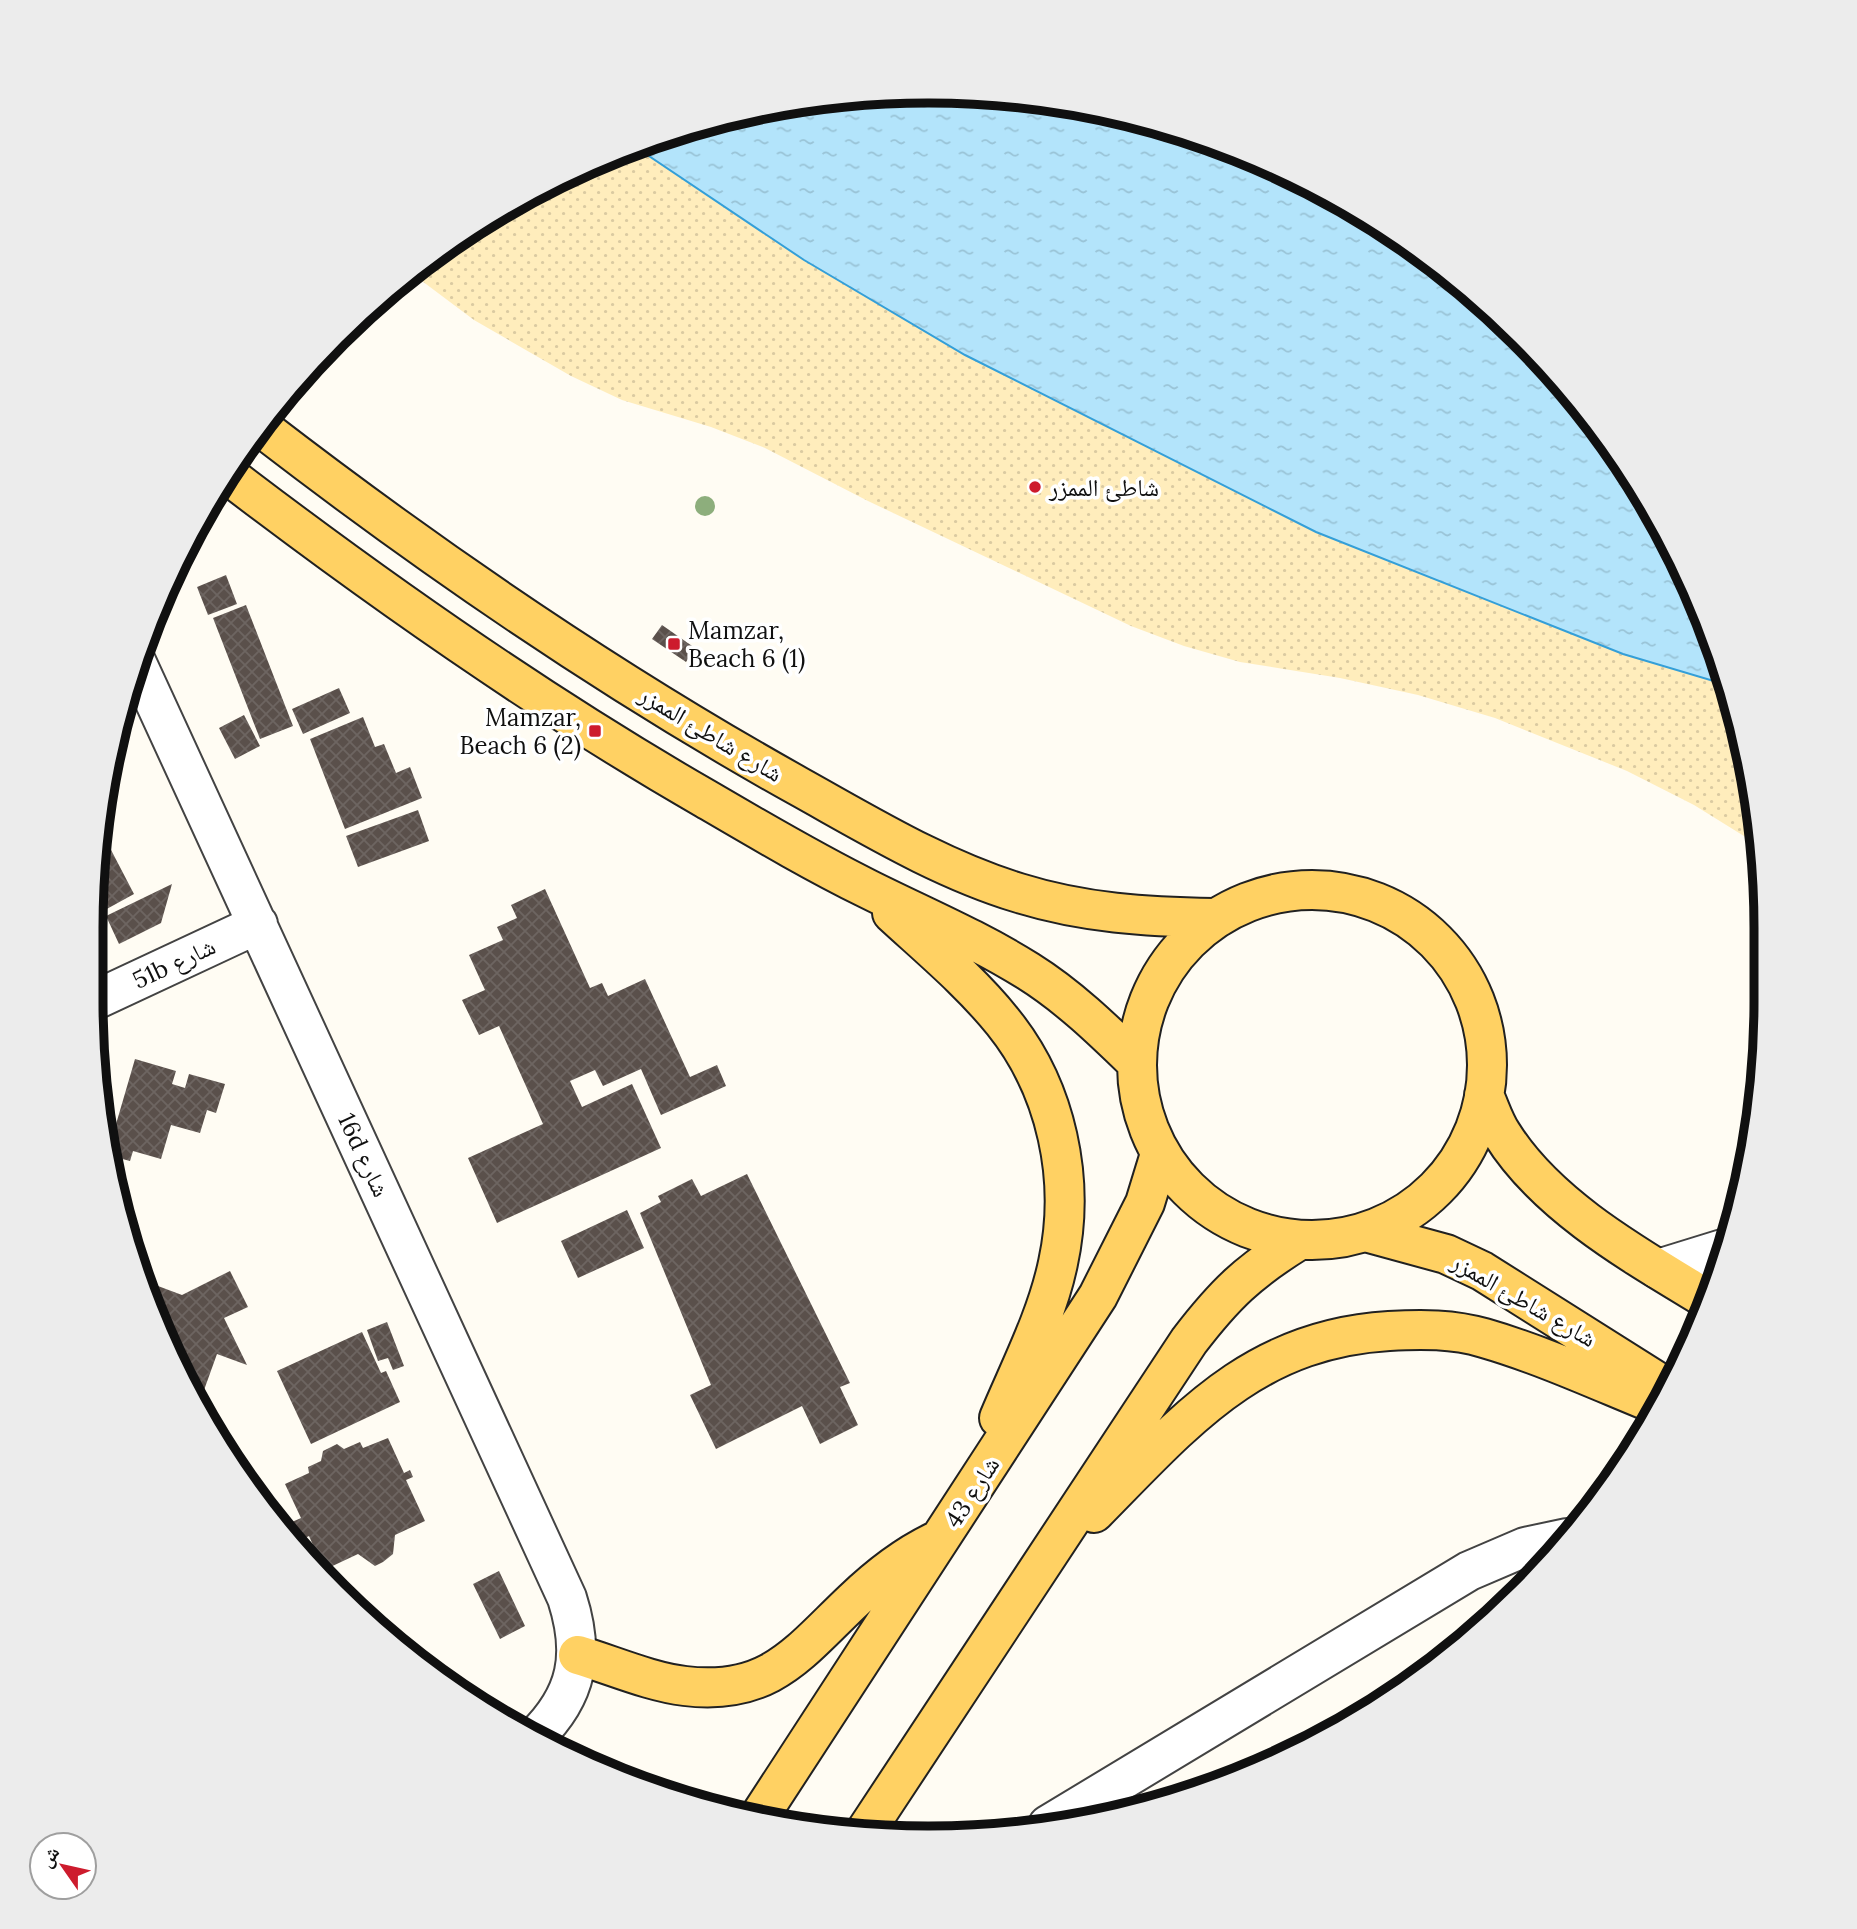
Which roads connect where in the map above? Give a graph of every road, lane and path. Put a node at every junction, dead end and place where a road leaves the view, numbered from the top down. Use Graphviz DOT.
graph roads {
  1 [pos="269,433"];
  2 [pos="235,481"];
  3 [pos="143,676"];
  4 [pos="865,888"];
  5 [pos="1213,918"];
  6 [pos="258,924"];
  7 [pos="103,996"];
  8 [pos="1136,1062"];
  9 [pos="1484,1095"];
  10 [pos="1160,1154"];
  11 [pos="1369,1233"];
  12 [pos="1298,1241"];
  13 [pos="1714,1252"];
  14 [pos="1658,1269"];
  15 [pos="1699,1294"];
  16 [pos="1660,1382"];
  17 [pos="1649,1402"];
  18 [pos="964,1503"];
  19 [pos="942,1538"];
  20 [pos="1552,1541"];
  21 [pos="1034,1575"];
  22 [pos="578,1655"];
  23 [pos="543,1730"];
  24 [pos="764,1809"];
  25 [pos="1067,1814"];
  26 [pos="871,1824"];
  1 -- 5 [label="main road, شارع شاطئ الممزر"];
  2 -- 4 [label="main road"];
  3 -- 6 [label="street, 16d شارع"];
  4 -- 8 [label="main road"];
  4 -- 18 [label="main road"];
  5 -- 8 [label="main road"];
  5 -- 9 [label="main road"];
  6 -- 7 [label="street, 51b شارع"];
  6 -- 22 [label="street, 16d شارع"];
  8 -- 10 [label="main road"];
  9 -- 11 [label="main road"];
  9 -- 14 [label="main road"];
  10 -- 12 [label="main road"];
  10 -- 18 [label="main road, شارع 43"];
  11 -- 12 [label="main road"];
  11 -- 16 [label="main road, شارع شاطئ الممزر"];
  12 -- 21 [label="main road"];
  13 -- 14 [label="street"];
  14 -- 15 [label="main road"];
  17 -- 21 [label="main road"];
  18 -- 19 [label="main road, شارع 43"];
  19 -- 22 [label="main road"];
  19 -- 24 [label="main road, شارع 43"];
  20 -- 25 [label="street"];
  21 -- 26 [label="main road"];
  22 -- 23 [label="street, 16d شارع"];
}
